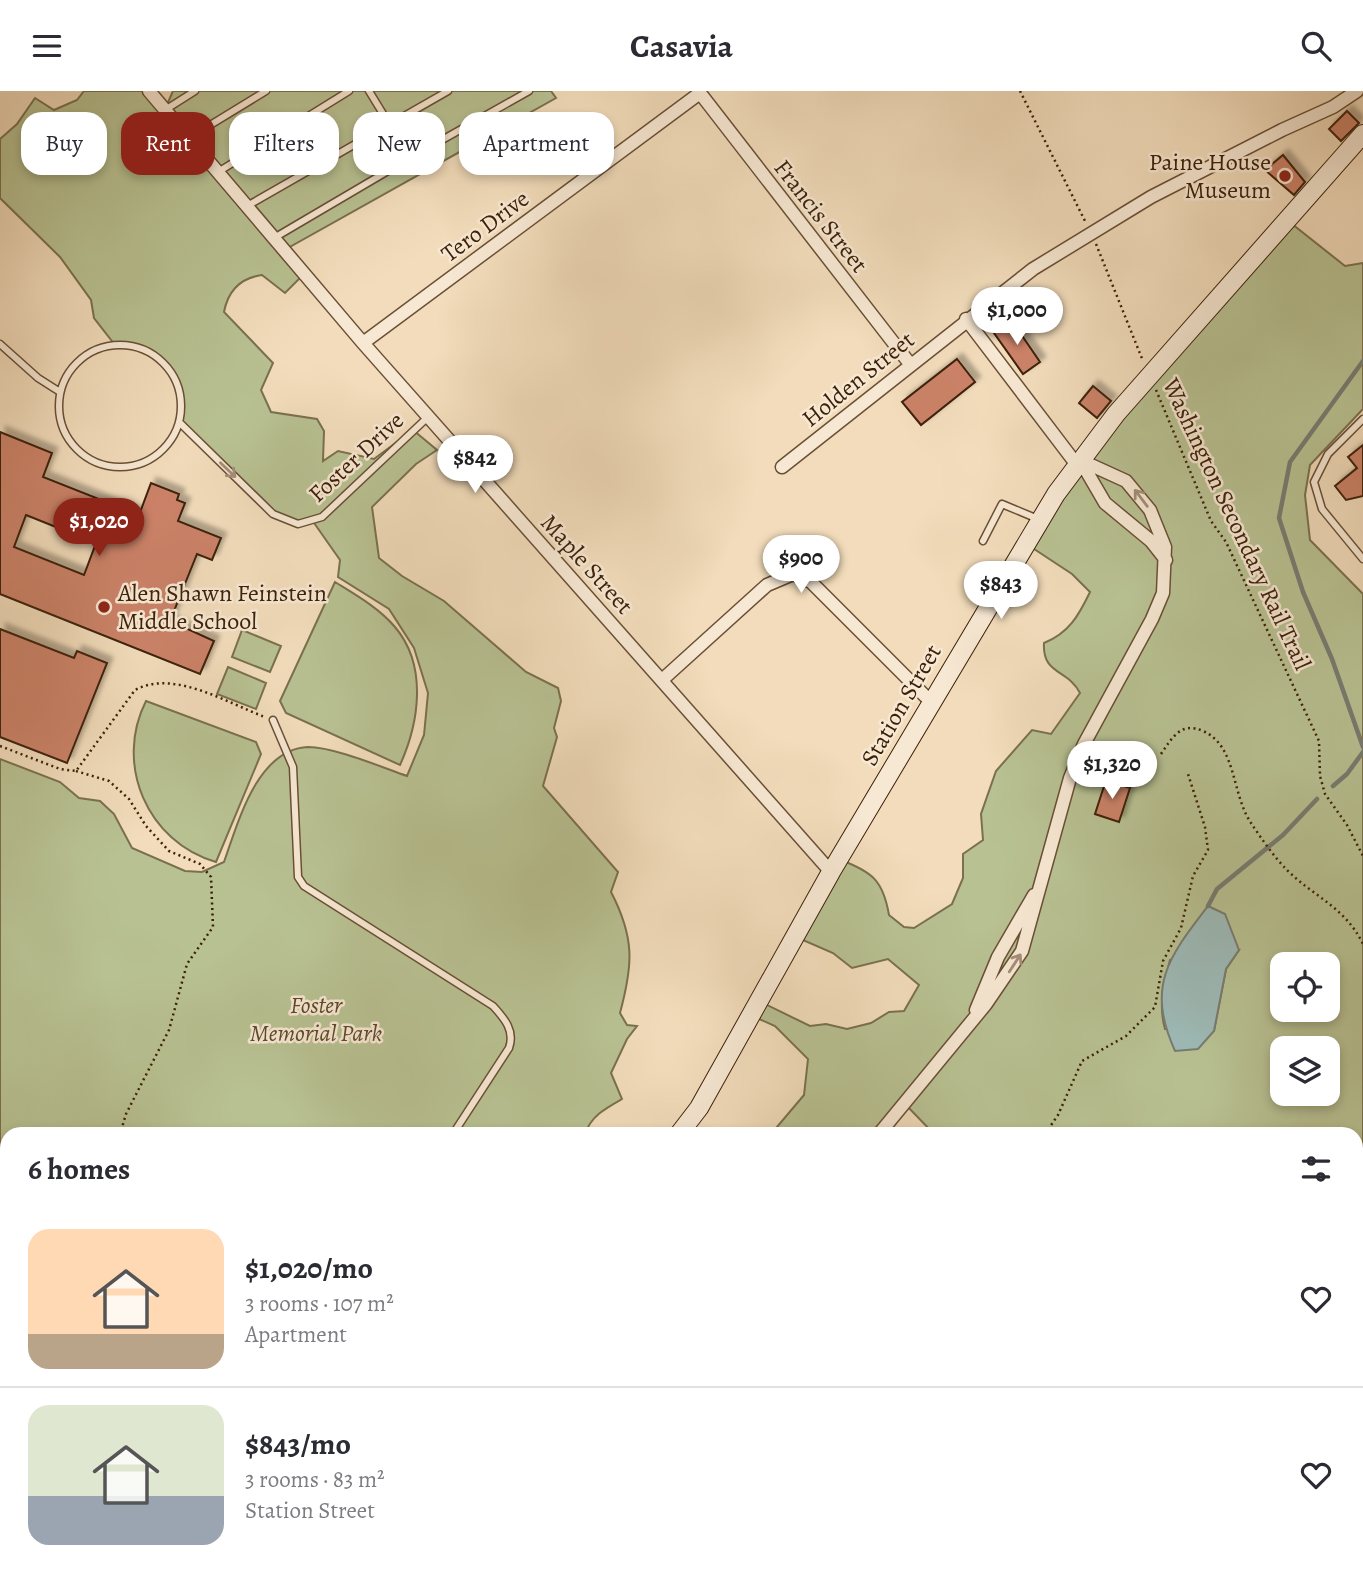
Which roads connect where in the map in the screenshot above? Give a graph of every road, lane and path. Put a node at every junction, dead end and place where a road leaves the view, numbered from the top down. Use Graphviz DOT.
graph roads {
  1 [pos="149,91"];
  2 [pos="195,91"];
  3 [pos="266,91"];
  4 [pos="349,91"];
  5 [pos="369,91"];
  6 [pos="448,91"];
  7 [pos="529,91"];
  8 [pos="1020,91"];
  9 [pos="1357,91"];
  10 [pos="700,93"];
  11 [pos="165,110"];
  12 [pos="382,112"];
  13 [pos="410,112"];
  14 [pos="215,122"];
  15 [pos="1363,134"];
  16 [pos="445,138"];
  17 [pos="353,145"];
  18 [pos="215,168"];
  19 [pos="218,172"];
  20 [pos="380,175"];
  21 [pos="247,207"];
  22 [pos="1092,233"];
  23 [pos="274,238"];
  24 [pos="966,319"];
  25 [pos="363,343"];
  26 [pos="0,344"];
  27 [pos="910,364"];
  28 [pos="1149,377"];
  29 [pos="60,392"];
  30 [pos="428,417"];
  31 [pos="1363,419"];
  32 [pos="179,422"];
  33 [pos="1078,462"];
  34 [pos="782,467"];
  35 [pos="1040,520"];
  36 [pos="983,541"];
  37 [pos="1363,559"];
  38 [pos="1166,560"];
  39 [pos="662,680"];
  40 [pos="931,702"];
  41 [pos="273,720"];
  42 [pos="0,746"];
  43 [pos="1161,754"];
  44 [pos="76,771"];
  45 [pos="1187,771"];
  46 [pos="1363,856"];
  47 [pos="831,872"];
  48 [pos="1037,892"];
  49 [pos="1363,944"];
  50 [pos="974,1018"];
  51 [pos="122,1127"];
  52 [pos="458,1127"];
  53 [pos="684,1127"];
  54 [pos="885,1127"];
  55 [pos="1050,1127"];
  1 -- 11 [label="street, Maple Street"];
  2 -- 11 [label="lane"];
  3 -- 14 [label="lane"];
  4 -- 19 [label="lane"];
  5 -- 12 [label="lane"];
  6 -- 13 [label="lane"];
  7 -- 16 [label="lane"];
  8 -- 22 [label="path, Washington Secondary Rail Trail"];
  9 -- 22 [label="street, Holden Street"];
  10 -- 25 [label="street, Tero Drive"];
  10 -- 27 [label="street, Francis Street"];
  15 -- 28 [label="street, Station Street"];
  17 -- 21 [label="lane"];
  18 -- 19 [label="street, Maple Street"];
  19 -- 21 [label="street, Maple Street"];
  20 -- 23 [label="lane"];
  21 -- 23 [label="street, Maple Street"];
  22 -- 24 [label="street, Holden Street"];
  22 -- 28 [label="path, Washington Secondary Rail Trail"];
  23 -- 25 [label="street, Maple Street"];
  24 -- 27 [label="street, Holden Street"];
  24 -- 33 [label="street"];
  25 -- 30 [label="street, Maple Street"];
  26 -- 29 [label="lane"];
  27 -- 34 [label="street, Holden Street"];
  28 -- 33 [label="street, Station Street"];
  28 -- 46 [label="path, Washington Secondary Rail Trail"];
  29 -- 32 [label="lane"];
  29 -- 32 [label="lane"];
  32 -- 30 [label="lane, Foster Drive, one-way"];
  30 -- 39 [label="street, Maple Street"];
  31 -- 37 [label="lane"];
  33 -- 35 [label="street, Station Street"];
  33 -- 38 [label="street"];
  38 -- 33 [label="street, one-way"];
  35 -- 36 [label="lane"];
  35 -- 40 [label="street, Station Street"];
  38 -- 48 [label="street"];
  39 -- 40 [label="street"];
  39 -- 47 [label="street, Maple Street"];
  40 -- 47 [label="street, Station Street"];
  41 -- 44 [label="path"];
  41 -- 52 [label="lane"];
  42 -- 44 [label="path"];
  43 -- 49 [label="path"];
  44 -- 51 [label="path"];
  45 -- 55 [label="path"];
  47 -- 53 [label="street, Station Street"];
  48 -- 50 [label="street"];
  50 -- 48 [label="street, one-way"];
  50 -- 54 [label="street"];
}
